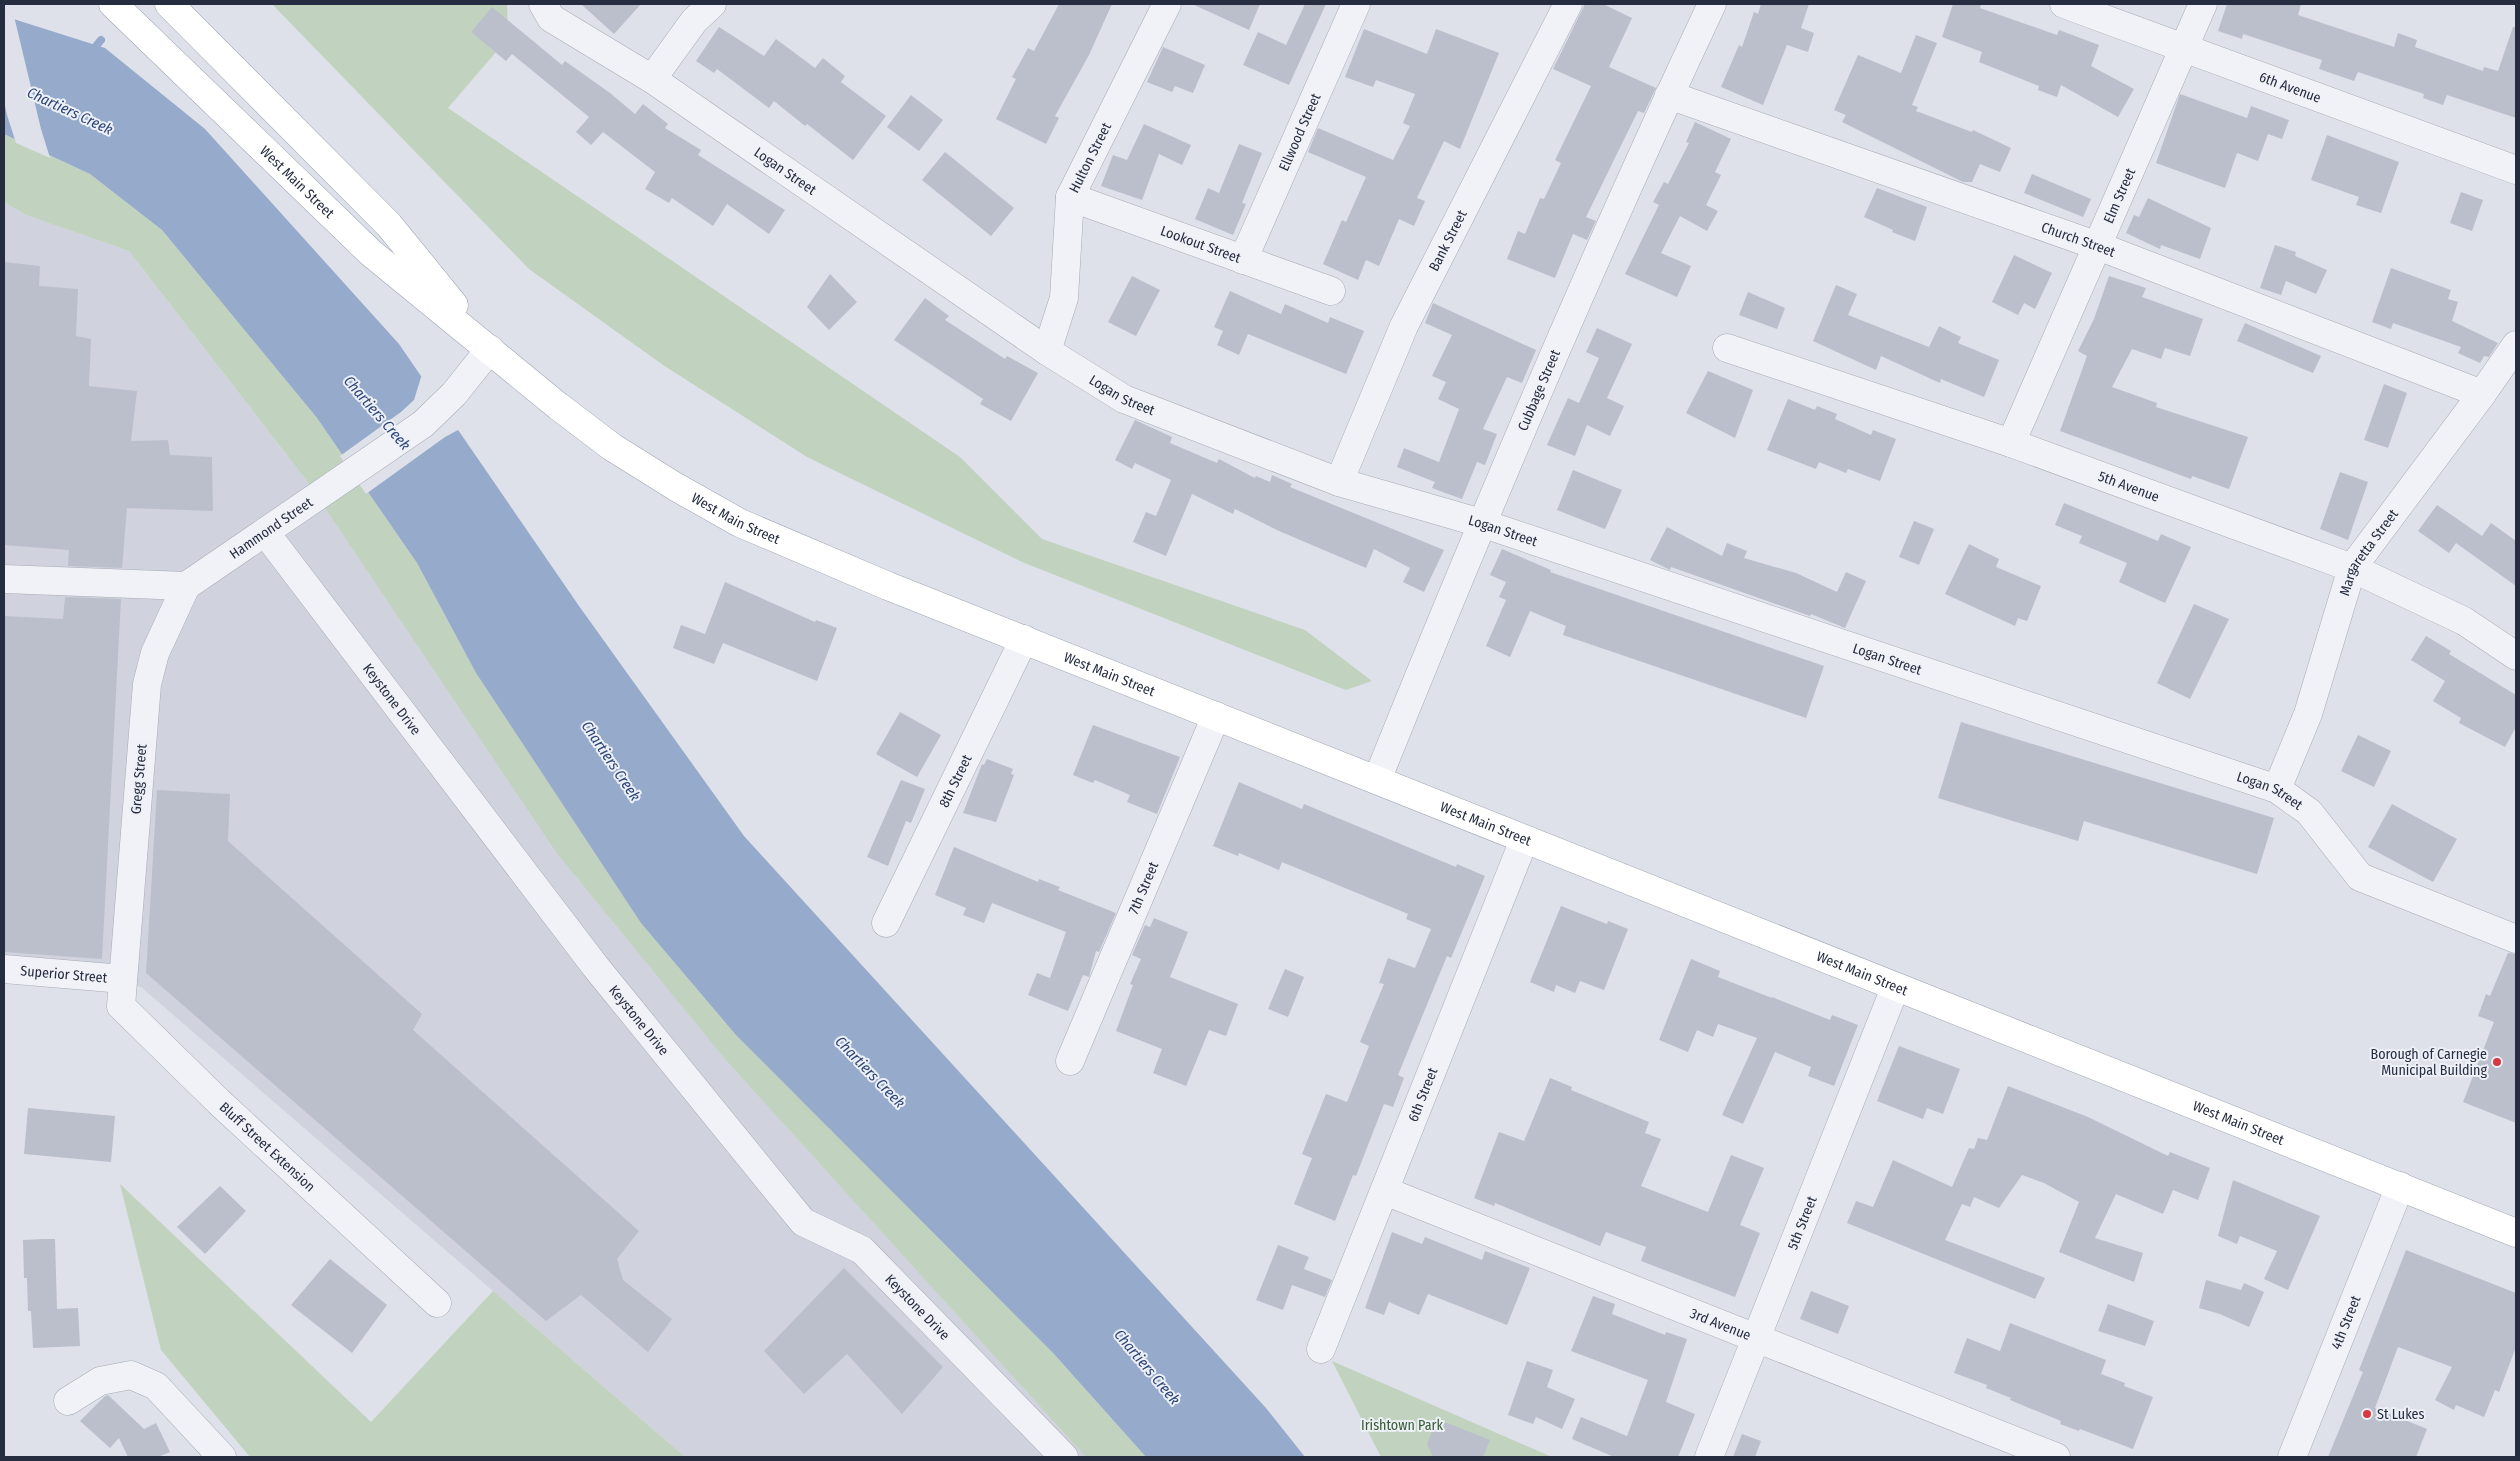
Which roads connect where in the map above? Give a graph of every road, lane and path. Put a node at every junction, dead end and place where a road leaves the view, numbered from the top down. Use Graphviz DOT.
graph roads {
  1 [pos="113,4"];
  2 [pos="169,4"];
  3 [pos="543,4"];
  4 [pos="712,4"];
  5 [pos="1168,4"];
  6 [pos="1356,4"];
  7 [pos="1568,4"];
  8 [pos="1712,4"];
  9 [pos="2064,4"];
  10 [pos="2202,4"];
  11 [pos="2183,49"];
  12 [pos="652,79"];
  13 [pos="1669,95"];
  14 [pos="2516,170"];
  15 [pos="1070,197"];
  16 [pos="2098,246"];
  17 [pos="1243,260"];
  18 [pos="1330,291"];
  19 [pos="2516,345"];
  20 [pos="1727,348"];
  21 [pos="490,349"];
  22 [pos="1047,351"];
  23 [pos="2482,394"];
  24 [pos="2011,443"];
  25 [pos="1339,482"];
  26 [pos="1481,523"];
  27 [pos="265,532"];
  28 [pos="2352,568"];
  29 [pos="4,578"];
  30 [pos="186,586"];
  31 [pos="1024,639"];
  32 [pos="2516,656"];
  33 [pos="1216,716"];
  34 [pos="1377,780"];
  35 [pos="2277,789"];
  36 [pos="1524,840"];
  37 [pos="886,923"];
  38 [pos="2516,939"];
  39 [pos="4,969"];
  40 [pos="123,979"];
  41 [pos="1895,988"];
  42 [pos="1070,1062"];
  43 [pos="2400,1186"];
  44 [pos="1385,1191"];
  45 [pos="2516,1233"];
  46 [pos="437,1303"];
  47 [pos="1758,1338"];
  48 [pos="1321,1349"];
  49 [pos="68,1401"];
  50 [pos="222,1457"];
  51 [pos="1064,1457"];
  52 [pos="1709,1457"];
  53 [pos="2056,1457"];
  54 [pos="2292,1457"];
  1 -- 21 [label="main road, West Main Street"];
  2 -- 21 [label="main road, West Main Street"];
  3 -- 12 [label="street, Logan Street"];
  4 -- 12 [label="street"];
  5 -- 15 [label="street, Hulton Street"];
  6 -- 17 [label="street, Ellwood Street"];
  7 -- 25 [label="street, Bank Street"];
  8 -- 13 [label="street, Cubbage Street"];
  9 -- 11 [label="street, 6th Avenue"];
  10 -- 11 [label="street, Elm Street"];
  11 -- 14 [label="street, 6th Avenue"];
  11 -- 16 [label="street, Elm Street"];
  12 -- 22 [label="street, Logan Street"];
  13 -- 16 [label="street, Church Street"];
  13 -- 26 [label="street, Cubbage Street"];
  15 -- 17 [label="street, Lookout Street"];
  15 -- 22 [label="street, Hulton Street"];
  16 -- 23 [label="street, Church Street"];
  16 -- 24 [label="street, Elm Street"];
  17 -- 18 [label="street, Lookout Street"];
  19 -- 23 [label="street, Margaretta Street"];
  20 -- 24 [label="street, 5th Avenue"];
  21 -- 27 [label="street, Hammond Street"];
  21 -- 31 [label="main road, West Main Street"];
  22 -- 25 [label="street, Logan Street"];
  23 -- 28 [label="street, Margaretta Street"];
  24 -- 28 [label="street, 5th Avenue"];
  25 -- 26 [label="street, Logan Street"];
  26 -- 34 [label="street, Cubbage Street"];
  26 -- 35 [label="street, Logan Street"];
  27 -- 30 [label="street, Hammond Street"];
  27 -- 51 [label="street, Keystone Drive"];
  28 -- 32 [label="street, 5th Avenue"];
  28 -- 35 [label="street, Margaretta Street"];
  29 -- 30 [label="street"];
  30 -- 40 [label="street, Gregg Street"];
  31 -- 33 [label="main road, West Main Street"];
  31 -- 37 [label="street, 8th Street"];
  33 -- 34 [label="main road, West Main Street"];
  33 -- 42 [label="street, 7th Street"];
  34 -- 36 [label="main road, West Main Street"];
  35 -- 38 [label="street, Logan Street"];
  36 -- 41 [label="main road, West Main Street"];
  36 -- 44 [label="street, 6th Street"];
  39 -- 40 [label="street, Superior Street"];
  40 -- 46 [label="street, Bluff Street Extension"];
  41 -- 43 [label="main road, West Main Street"];
  41 -- 47 [label="street, 5th Street"];
  43 -- 45 [label="main road, West Main Street"];
  43 -- 54 [label="street, 4th Street"];
  44 -- 47 [label="street, 3rd Avenue"];
  44 -- 48 [label="street, 6th Street"];
  47 -- 52 [label="street, 5th Street"];
  47 -- 53 [label="street, 3rd Avenue"];
  49 -- 50 [label="street"];
}
